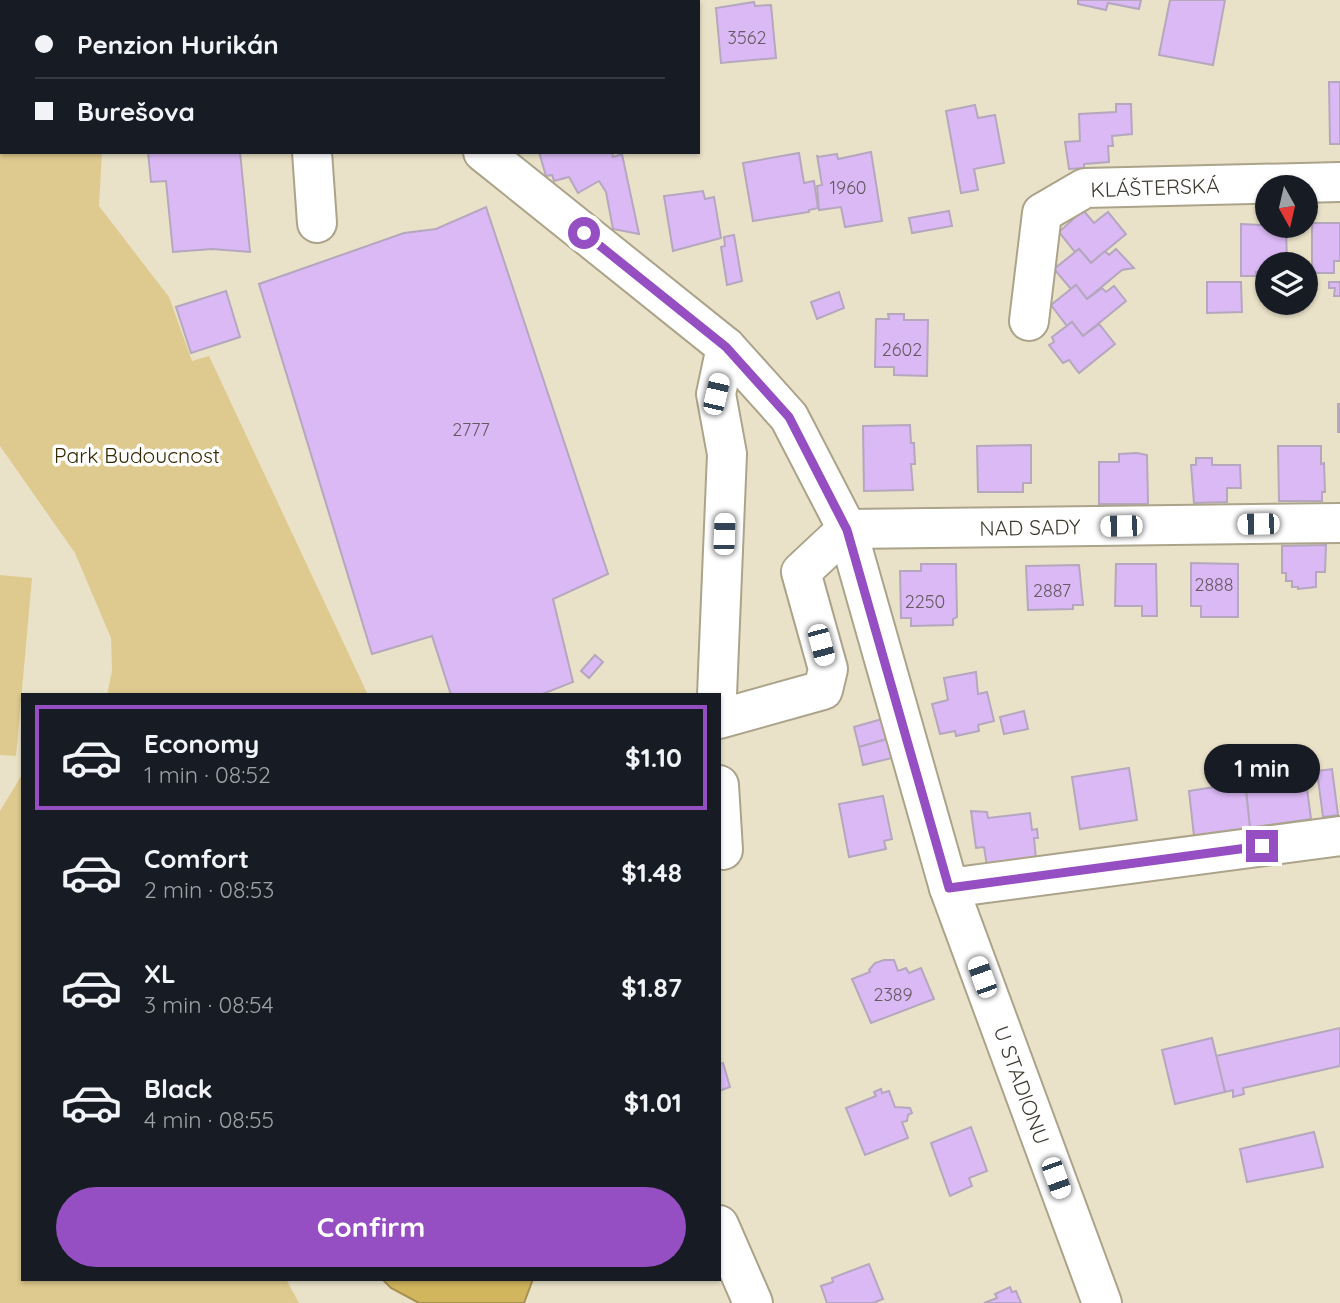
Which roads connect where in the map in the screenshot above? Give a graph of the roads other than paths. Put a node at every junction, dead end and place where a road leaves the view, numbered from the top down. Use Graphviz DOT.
graph roads {
  1 [pos="312,154"];
  2 [pos="485,154"];
  3 [pos="1340,182"];
  4 [pos="317,223"];
  5 [pos="1029,321"];
  6 [pos="726,347"];
  7 [pos="1340,523"];
  8 [pos="847,530"];
  9 [pos="717,693"];
  10 [pos="721,718"];
  11 [pos="721,817"];
  12 [pos="1340,836"];
  13 [pos="723,850"];
  14 [pos="949,888"];
  15 [pos="721,1230"];
  16 [pos="753,1303"];
  17 [pos="1102,1303"];
  1 -- 4 [label="street"];
  2 -- 6 [label="street, U STADIONU"];
  3 -- 5 [label="street, KLÁŠTERSKÁ"];
  6 -- 8 [label="street, U STADIONU"];
  6 -- 9 [label="street"];
  7 -- 8 [label="street, NAD SADY"];
  8 -- 10 [label="street"];
  8 -- 14 [label="street, U STADIONU"];
  11 -- 13 [label="street"];
  12 -- 14 [label="street"];
  14 -- 17 [label="street, U STADIONU"];
  15 -- 16 [label="street"];
}
